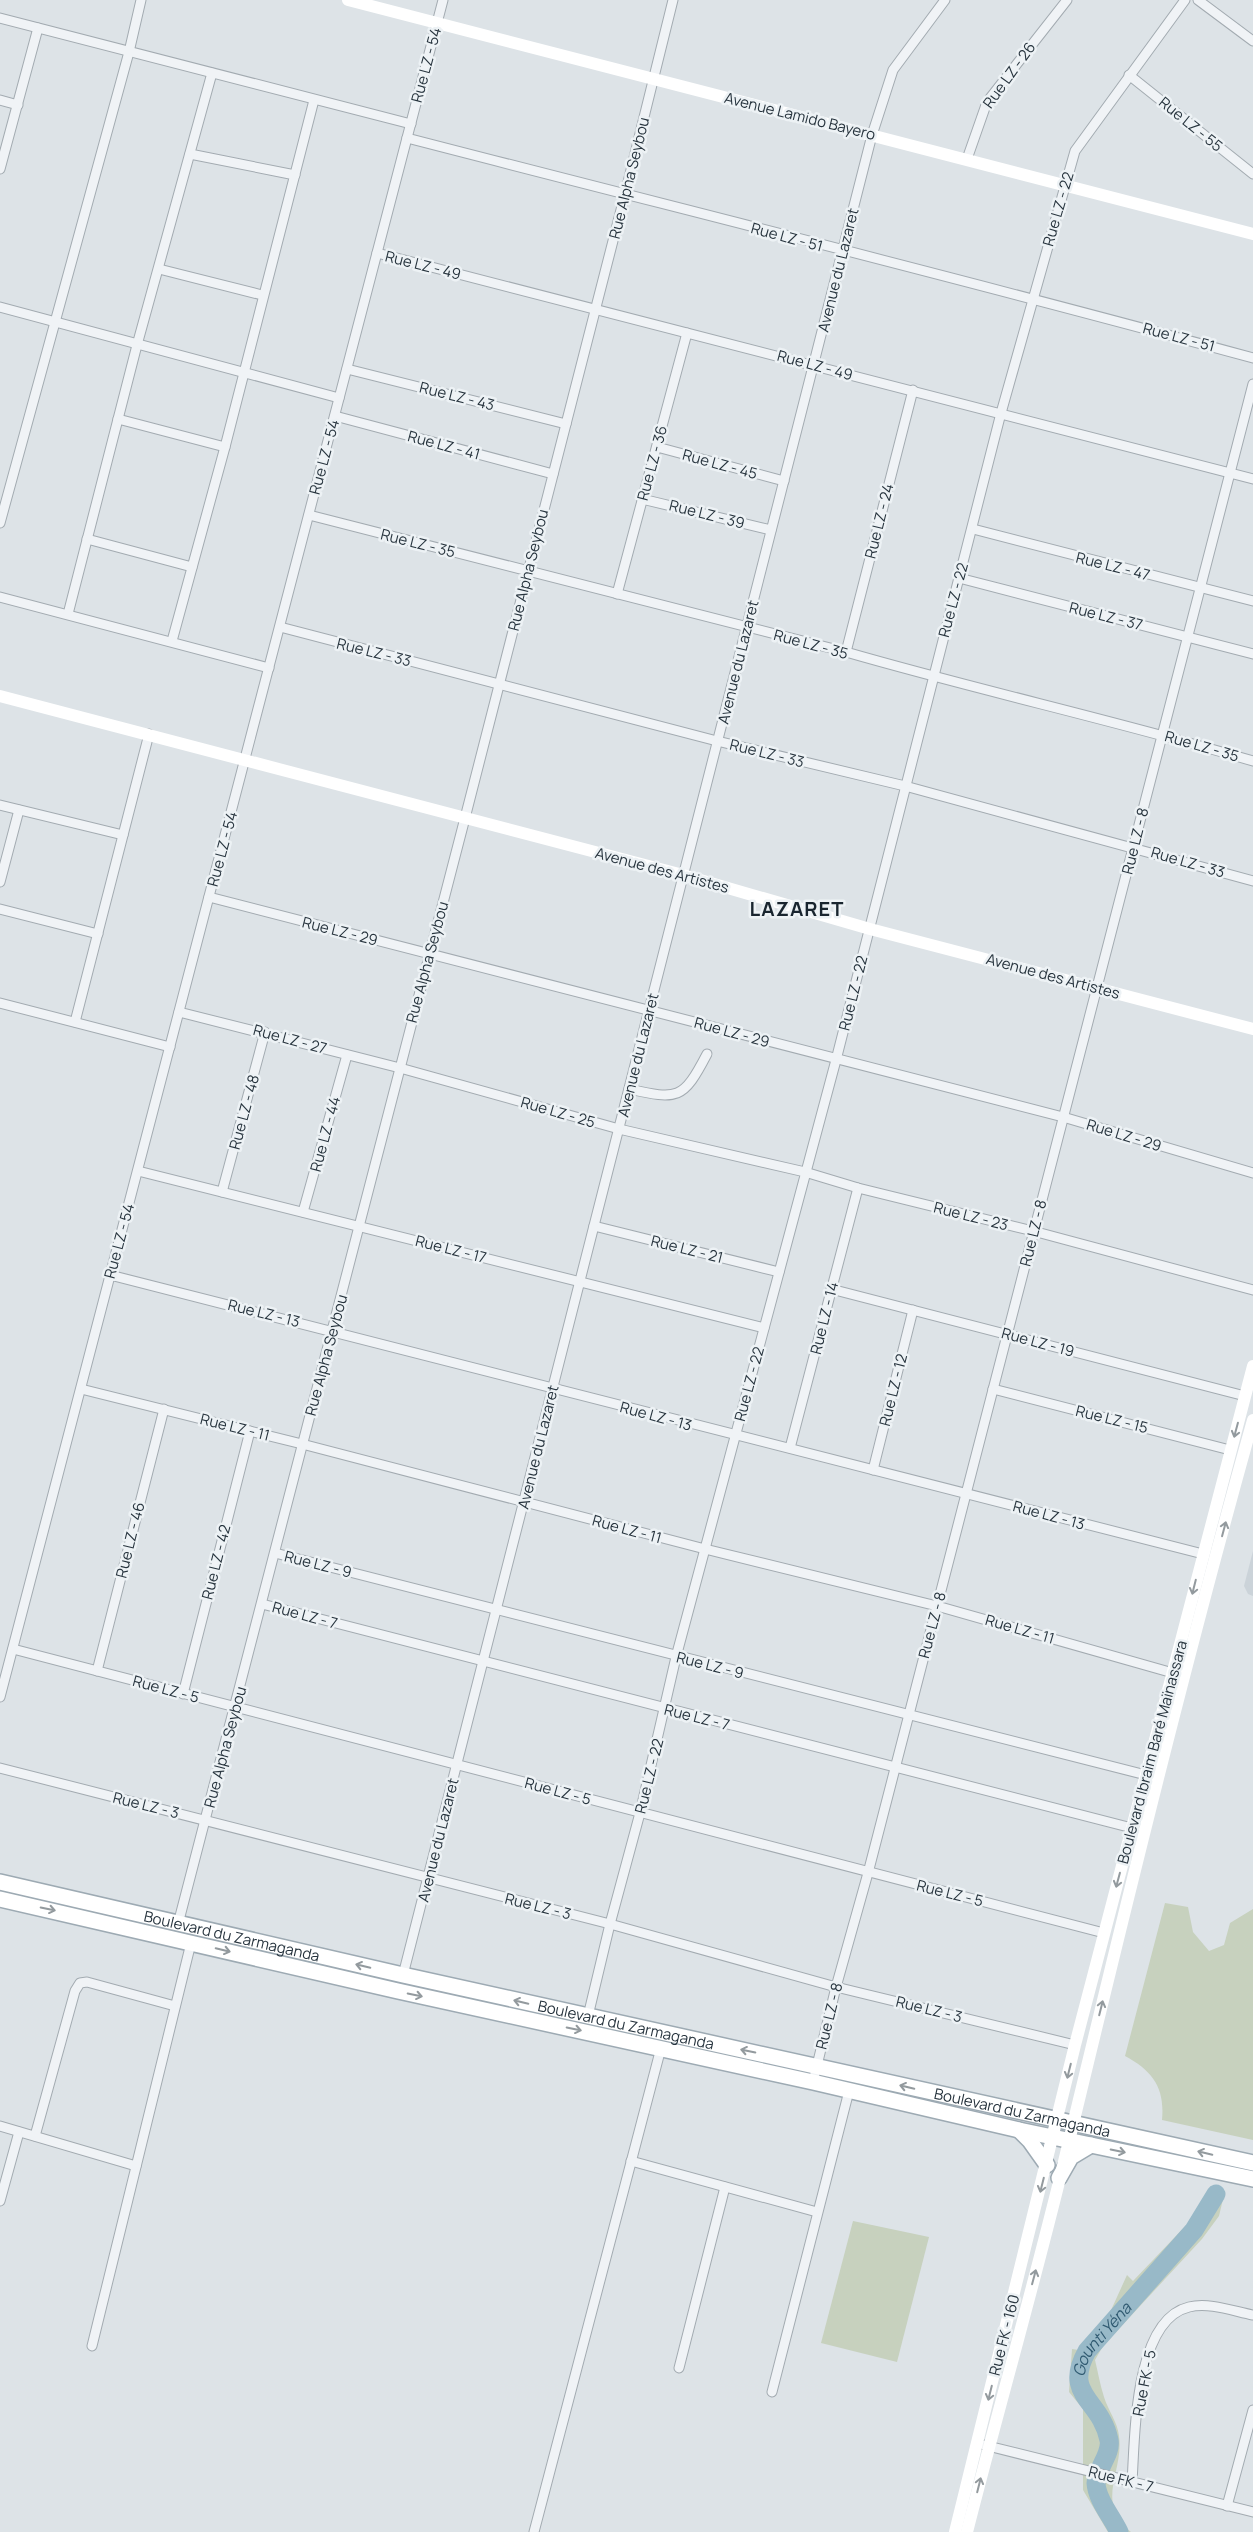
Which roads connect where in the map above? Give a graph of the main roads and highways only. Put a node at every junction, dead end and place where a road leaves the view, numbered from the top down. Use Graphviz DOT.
graph roads {
  1 [pos="348,0"];
  2 [pos="1253,234"];
  3 [pos="0,696"];
  4 [pos="1253,1029"];
  5 [pos="1253,1366"];
  6 [pos="1253,1420"];
  7 [pos="0,1882"];
  8 [pos="0,1899"];
  9 [pos="1057,2119"];
  10 [pos="1073,2123"];
  11 [pos="1019,2130"];
  12 [pos="1054,2138"];
  13 [pos="1069,2141"];
  14 [pos="1090,2145"];
  15 [pos="1253,2163"];
  16 [pos="1046,2165"];
  17 [pos="1059,2178"];
  18 [pos="1253,2179"];
  19 [pos="983,2444"];
  20 [pos="955,2532"];
  21 [pos="967,2532"];
  1 -- 2 [label="main road, Avenue Lamido Bayero"];
  3 -- 4 [label="main road, Avenue des Artistes"];
  5 -- 9 [label="main road, Boulevard Ibraim Baré Maïnassara, one-way"];
  10 -- 6 [label="main road, Boulevard Ibraim Baré Maïnassara, one-way"];
  9 -- 7 [label="main road, Boulevard du Zarmaganda, one-way"];
  8 -- 11 [label="main road, Boulevard du Zarmaganda, one-way"];
  9 -- 10 [label="main road, Boulevard du Zarmaganda"];
  9 -- 12 [label="main road, Boulevard Ibraim Baré Maïnassara"];
  10 -- 13 [label="main road, Boulevard Ibraim Baré Maïnassara"];
  15 -- 10 [label="main road, Boulevard du Zarmaganda, one-way"];
  11 -- 12 [label="main road, Boulevard du Zarmaganda"];
  11 -- 16 [label="main road"];
  12 -- 13 [label="main road, Boulevard du Zarmaganda"];
  12 -- 16 [label="main road, Rue FK - 160"];
  13 -- 14 [label="main road, Boulevard du Zarmaganda"];
  13 -- 17 [label="main road, Rue FK - 160"];
  14 -- 17 [label="main road"];
  14 -- 18 [label="main road, Boulevard du Zarmaganda, one-way"];
  16 -- 19 [label="main road, Rue FK - 160, one-way"];
  19 -- 17 [label="main road, Rue FK - 160, one-way"];
  19 -- 20 [label="main road, Rue FK - 160"];
  21 -- 19 [label="main road, Rue FK - 160, one-way"];
}
